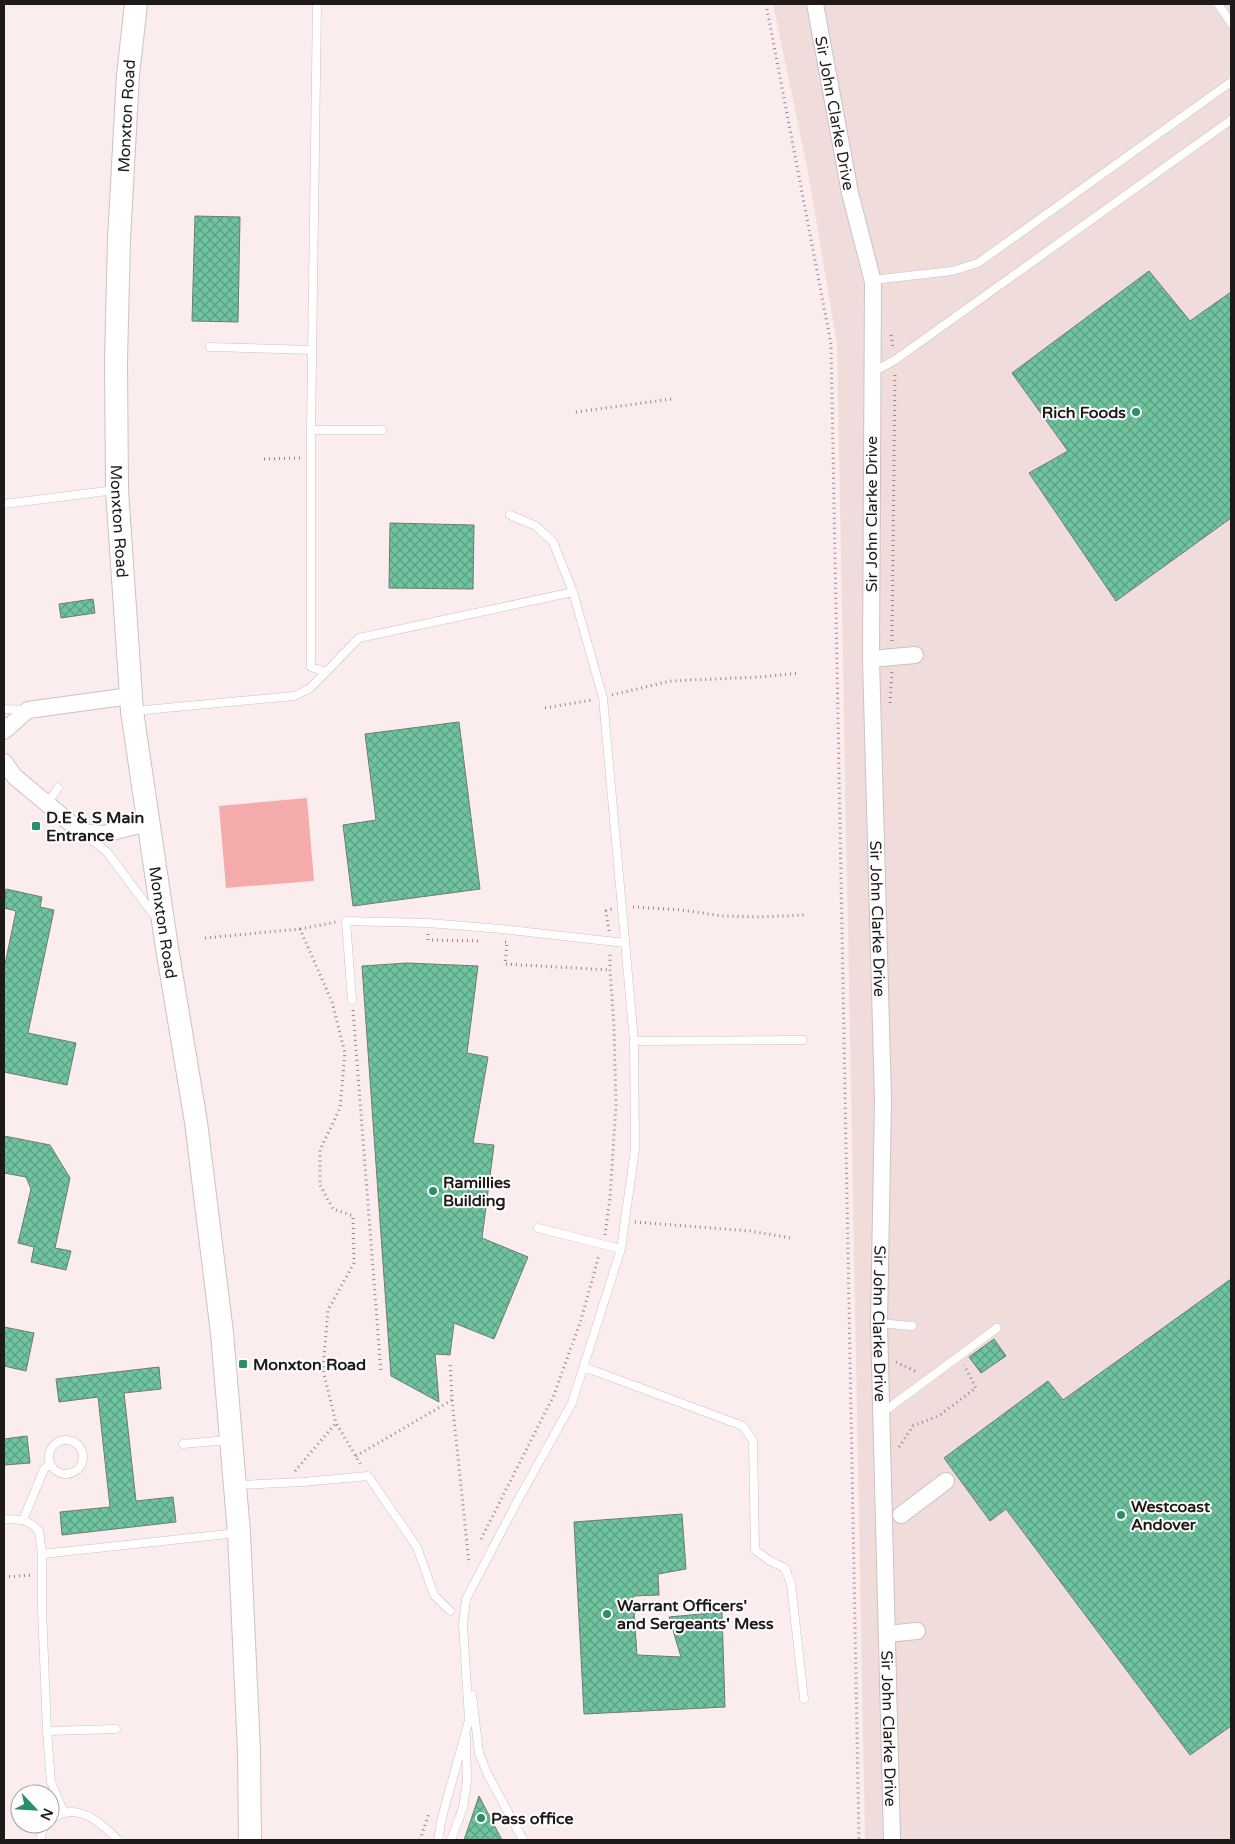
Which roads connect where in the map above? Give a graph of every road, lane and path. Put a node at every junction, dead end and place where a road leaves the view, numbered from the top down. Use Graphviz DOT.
graph roads {
  1 [pos="136,4"];
  2 [pos="317,4"];
  3 [pos="766,4"];
  4 [pos="815,4"];
  5 [pos="1218,4"];
  6 [pos="1231,23"];
  7 [pos="1231,82"];
  8 [pos="1231,120"];
  9 [pos="877,281"];
  10 [pos="210,347"];
  11 [pos="312,350"];
  12 [pos="872,373"];
  13 [pos="672,399"];
  14 [pos="576,412"];
  15 [pos="311,430"];
  16 [pos="382,430"];
  17 [pos="311,458"];
  18 [pos="264,459"];
  19 [pos="117,490"];
  20 [pos="4,504"];
  21 [pos="510,515"];
  22 [pos="573,592"];
  23 [pos="915,655"];
  24 [pos="871,659"];
  25 [pos="326,672"];
  26 [pos="800,673"];
  27 [pos="603,698"];
  28 [pos="131,703"];
  29 [pos="545,708"];
  30 [pos="4,709"];
  31 [pos="28,710"];
  32 [pos="4,731"];
  33 [pos="4,762"];
  34 [pos="9,778"];
  35 [pos="58,788"];
  36 [pos="47,804"];
  37 [pos="148,823"];
  38 [pos="81,832"];
  39 [pos="622,906"];
  40 [pos="804,915"];
  41 [pos="346,921"];
  42 [pos="428,923"];
  43 [pos="300,929"];
  44 [pos="205,938"];
  45 [pos="487,941"];
  46 [pos="497,942"];
  47 [pos="610,942"];
  48 [pos="625,943"];
  49 [pos="167,948"];
  50 [pos="610,970"];
  51 [pos="352,1000"];
  52 [pos="803,1040"];
  53 [pos="634,1041"];
  54 [pos="626,1221"];
  55 [pos="538,1228"];
  56 [pos="791,1238"];
  57 [pos="602,1245"];
  58 [pos="621,1249"];
  59 [pos="879,1322"];
  60 [pos="912,1326"];
  61 [pos="997,1328"];
  62 [pos="450,1362"];
  63 [pos="584,1367"];
  64 [pos="381,1372"];
  65 [pos="452,1400"];
  66 [pos="882,1413"];
  67 [pos="336,1423"];
  68 [pos="230,1440"];
  69 [pos="183,1444"];
  70 [pos="356,1456"];
  71 [pos="50,1463"];
  72 [pos="368,1476"];
  73 [pos="946,1481"];
  74 [pos="285,1483"];
  75 [pos="234,1485"];
  76 [pos="901,1515"];
  77 [pos="4,1519"];
  78 [pos="23,1520"];
  79 [pos="239,1533"];
  80 [pos="478,1545"];
  81 [pos="42,1554"];
  82 [pos="474,1554"];
  83 [pos="470,1563"];
  84 [pos="466,1571"];
  85 [pos="43,1574"];
  86 [pos="4,1578"];
  87 [pos="450,1611"];
  88 [pos="917,1631"];
  89 [pos="887,1634"];
  90 [pos="464,1643"];
  91 [pos="804,1699"];
  92 [pos="116,1729"];
  93 [pos="46,1731"];
  94 [pos="465,1731"];
  95 [pos="64,1812"];
  96 [pos="429,1812"];
  97 [pos="60,1814"];
  98 [pos="118,1840"];
  99 [pos="250,1840"];
  100 [pos="420,1840"];
  101 [pos="438,1840"];
  102 [pos="451,1840"];
  103 [pos="523,1840"];
  104 [pos="859,1840"];
  105 [pos="892,1840"];
  1 -- 19 [label="street, Monxton Road"];
  2 -- 11 [label="lane"];
  3 -- 104 [label="path"];
  4 -- 9 [label="street, Sir John Clarke Drive"];
  5 -- 6 [label="lane"];
  7 -- 9 [label="lane"];
  8 -- 12 [label="lane"];
  9 -- 12 [label="street, Sir John Clarke Drive"];
  10 -- 11 [label="lane"];
  11 -- 15 [label="lane"];
  12 -- 24 [label="street, Sir John Clarke Drive"];
  13 -- 14 [label="path"];
  15 -- 16 [label="lane"];
  15 -- 17 [label="lane"];
  17 -- 18 [label="path"];
  17 -- 25 [label="lane"];
  19 -- 20 [label="lane"];
  19 -- 28 [label="street, Monxton Road"];
  21 -- 22 [label="lane"];
  22 -- 25 [label="lane"];
  22 -- 27 [label="lane"];
  23 -- 24 [label="street"];
  24 -- 59 [label="street, Sir John Clarke Drive"];
  25 -- 28 [label="lane"];
  26 -- 27 [label="path"];
  27 -- 29 [label="path"];
  27 -- 39 [label="lane"];
  28 -- 31 [label="street"];
  28 -- 37 [label="street, Monxton Road"];
  30 -- 31 [label="lane"];
  31 -- 32 [label="street"];
  33 -- 34 [label="street"];
  34 -- 36 [label="street"];
  35 -- 36 [label="lane"];
  36 -- 38 [label="street"];
  37 -- 38 [label="street"];
  37 -- 49 [label="street, Monxton Road"];
  38 -- 49 [label="lane"];
  39 -- 40 [label="path"];
  39 -- 47 [label="path"];
  39 -- 48 [label="lane"];
  41 -- 42 [label="lane"];
  41 -- 43 [label="path"];
  41 -- 51 [label="lane"];
  42 -- 45 [label="path"];
  42 -- 47 [label="lane"];
  43 -- 44 [label="path"];
  43 -- 67 [label="path"];
  46 -- 50 [label="path"];
  47 -- 48 [label="lane"];
  47 -- 50 [label="path"];
  48 -- 53 [label="lane"];
  49 -- 68 [label="street, Monxton Road"];
  50 -- 57 [label="path"];
  51 -- 64 [label="path"];
  52 -- 53 [label="lane"];
  53 -- 54 [label="lane"];
  54 -- 56 [label="path"];
  54 -- 58 [label="lane"];
  55 -- 57 [label="lane"];
  57 -- 58 [label="lane"];
  57 -- 80 [label="path"];
  58 -- 63 [label="lane"];
  59 -- 60 [label="lane"];
  59 -- 66 [label="street, Sir John Clarke Drive"];
  61 -- 66 [label="lane"];
  62 -- 65 [label="path"];
  63 -- 90 [label="lane"];
  63 -- 91 [label="lane"];
  65 -- 70 [label="path"];
  65 -- 83 [label="path"];
  66 -- 89 [label="street, Sir John Clarke Drive"];
  67 -- 70 [label="path"];
  67 -- 74 [label="path"];
  68 -- 69 [label="lane"];
  68 -- 75 [label="street, Monxton Road"];
  70 -- 72 [label="path"];
  71 -- 71 [label="lane"];
  71 -- 78 [label="lane"];
  72 -- 74 [label="lane"];
  72 -- 87 [label="lane"];
  73 -- 76 [label="street"];
  74 -- 75 [label="lane"];
  75 -- 79 [label="street, Monxton Road"];
  77 -- 78 [label="lane"];
  78 -- 81 [label="lane"];
  79 -- 81 [label="lane"];
  79 -- 99 [label="street, Monxton Road"];
  81 -- 85 [label="lane"];
  82 -- 83 [label="path"];
  83 -- 84 [label="path"];
  85 -- 86 [label="path"];
  85 -- 93 [label="lane"];
  88 -- 89 [label="street"];
  89 -- 105 [label="street, Sir John Clarke Drive"];
  90 -- 94 [label="lane"];
  90 -- 103 [label="lane"];
  92 -- 93 [label="lane"];
  93 -- 95 [label="lane"];
  94 -- 101 [label="lane"];
  94 -- 102 [label="lane"];
  95 -- 97 [label="lane"];
  95 -- 98 [label="lane"];
  96 -- 100 [label="path"];
}
